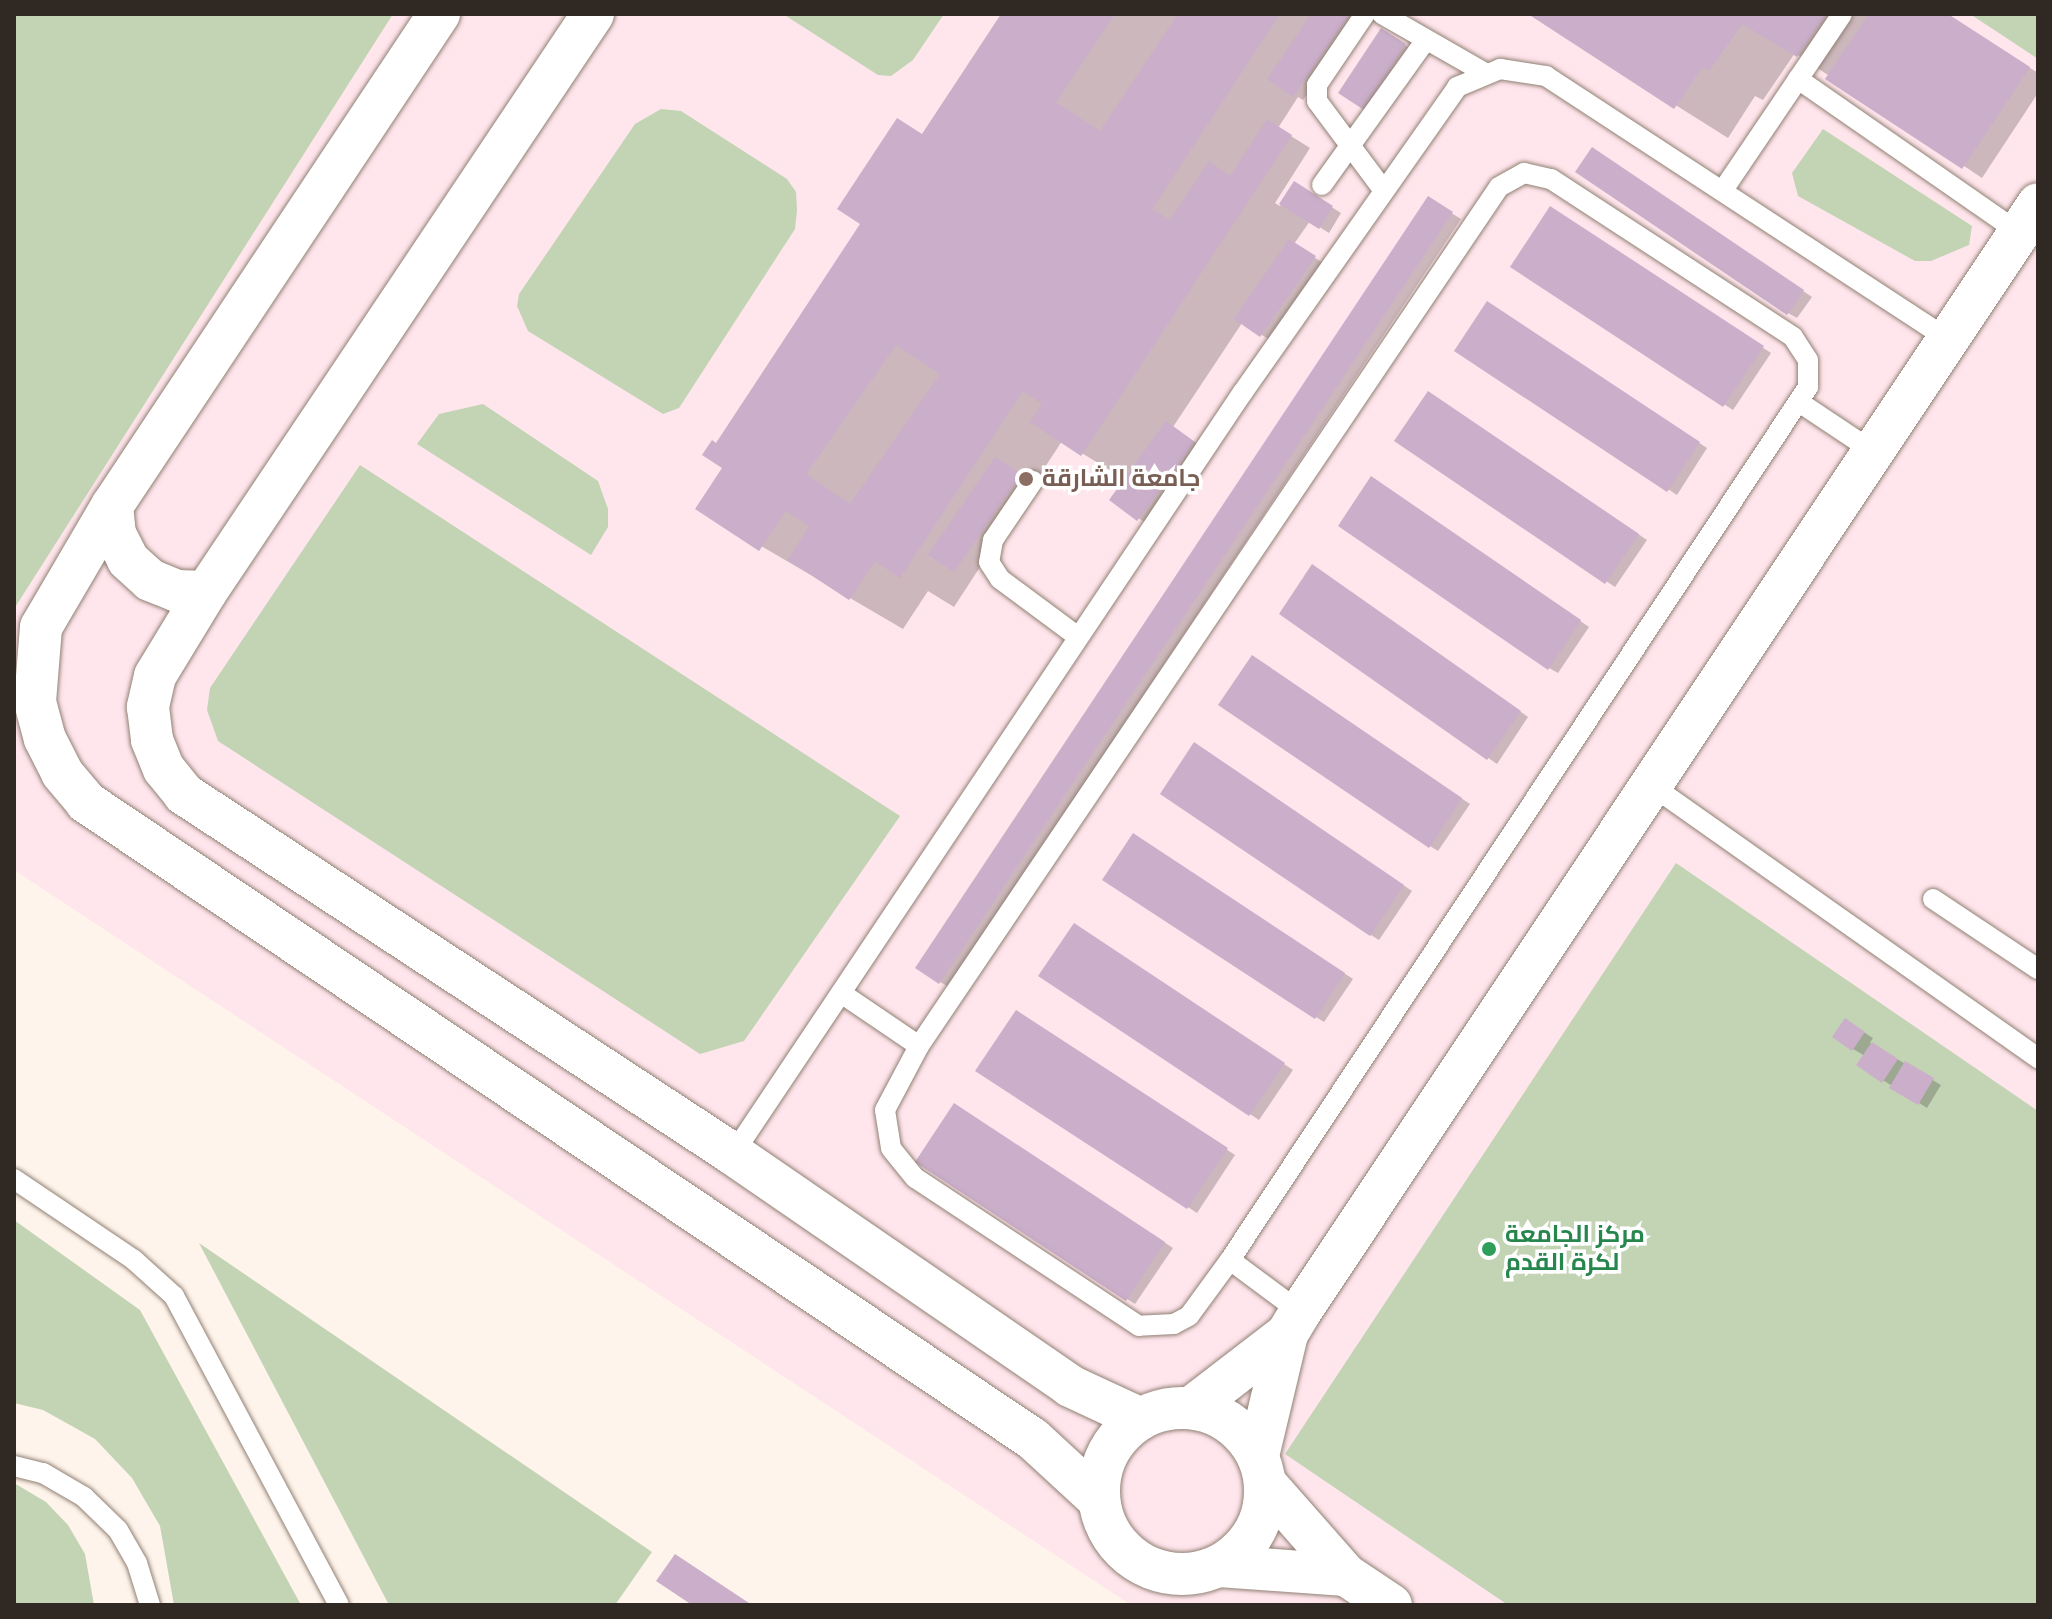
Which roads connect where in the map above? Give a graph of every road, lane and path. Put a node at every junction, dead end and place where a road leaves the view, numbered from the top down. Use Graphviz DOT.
graph roads {
  1 [pos="439,14"];
  2 [pos="593,14"];
  3 [pos="1365,14"];
  4 [pos="1382,14"];
  5 [pos="1842,14"];
  6 [pos="1425,41"];
  7 [pos="1485,73"];
  8 [pos="1798,79"];
  9 [pos="1349,150"];
  10 [pos="1322,185"];
  11 [pos="1723,190"];
  12 [pos="1384,191"];
  13 [pos="2028,218"];
  14 [pos="1948,339"];
  15 [pos="1799,402"];
  16 [pos="1874,452"];
  17 [pos="1033,481"];
  18 [pos="112,506"];
  19 [pos="206,592"];
  20 [pos="1078,637"];
  21 [pos="1651,785"];
  22 [pos="1933,899"];
  23 [pos="2038,969"];
  24 [pos="841,993"];
  25 [pos="919,1046"];
  26 [pos="2038,1058"];
  27 [pos="733,1154"];
  28 [pos="14,1179"];
  29 [pos="1230,1260"];
  30 [pos="1294,1323"];
  31 [pos="1191,1408"];
  32 [pos="1141,1419"];
  33 [pos="14,1466"];
  34 [pos="1262,1470"];
  35 [pos="1098,1499"];
  36 [pos="1219,1566"];
  37 [pos="1346,1575"];
  38 [pos="150,1605"];
  39 [pos="339,1605"];
  40 [pos="1391,1605"];
  1 -- 18 [label="street"];
  2 -- 19 [label="street"];
  3 -- 9 [label="lane"];
  4 -- 6 [label="lane"];
  5 -- 8 [label="lane"];
  6 -- 7 [label="lane"];
  6 -- 9 [label="lane"];
  7 -- 11 [label="lane"];
  7 -- 12 [label="lane"];
  8 -- 11 [label="lane"];
  8 -- 13 [label="lane"];
  9 -- 10 [label="lane"];
  9 -- 12 [label="lane"];
  11 -- 14 [label="lane"];
  12 -- 20 [label="lane"];
  13 -- 14 [label="street"];
  14 -- 16 [label="street"];
  15 -- 16 [label="lane"];
  15 -- 25 [label="lane"];
  15 -- 29 [label="lane"];
  16 -- 21 [label="street"];
  17 -- 20 [label="lane"];
  18 -- 19 [label="street"];
  18 -- 35 [label="street"];
  19 -- 27 [label="street"];
  20 -- 24 [label="lane"];
  21 -- 26 [label="lane"];
  21 -- 30 [label="street"];
  22 -- 23 [label="lane"];
  24 -- 25 [label="lane"];
  24 -- 27 [label="lane"];
  25 -- 29 [label="lane"];
  27 -- 32 [label="street"];
  28 -- 39 [label="lane"];
  29 -- 30 [label="lane"];
  30 -- 31 [label="street"];
  30 -- 34 [label="street"];
  31 -- 32 [label="street"];
  31 -- 34 [label="street"];
  32 -- 35 [label="street"];
  33 -- 38 [label="lane"];
  34 -- 36 [label="street"];
  34 -- 37 [label="street"];
  35 -- 36 [label="street"];
  36 -- 37 [label="street"];
  37 -- 40 [label="street"];
}
